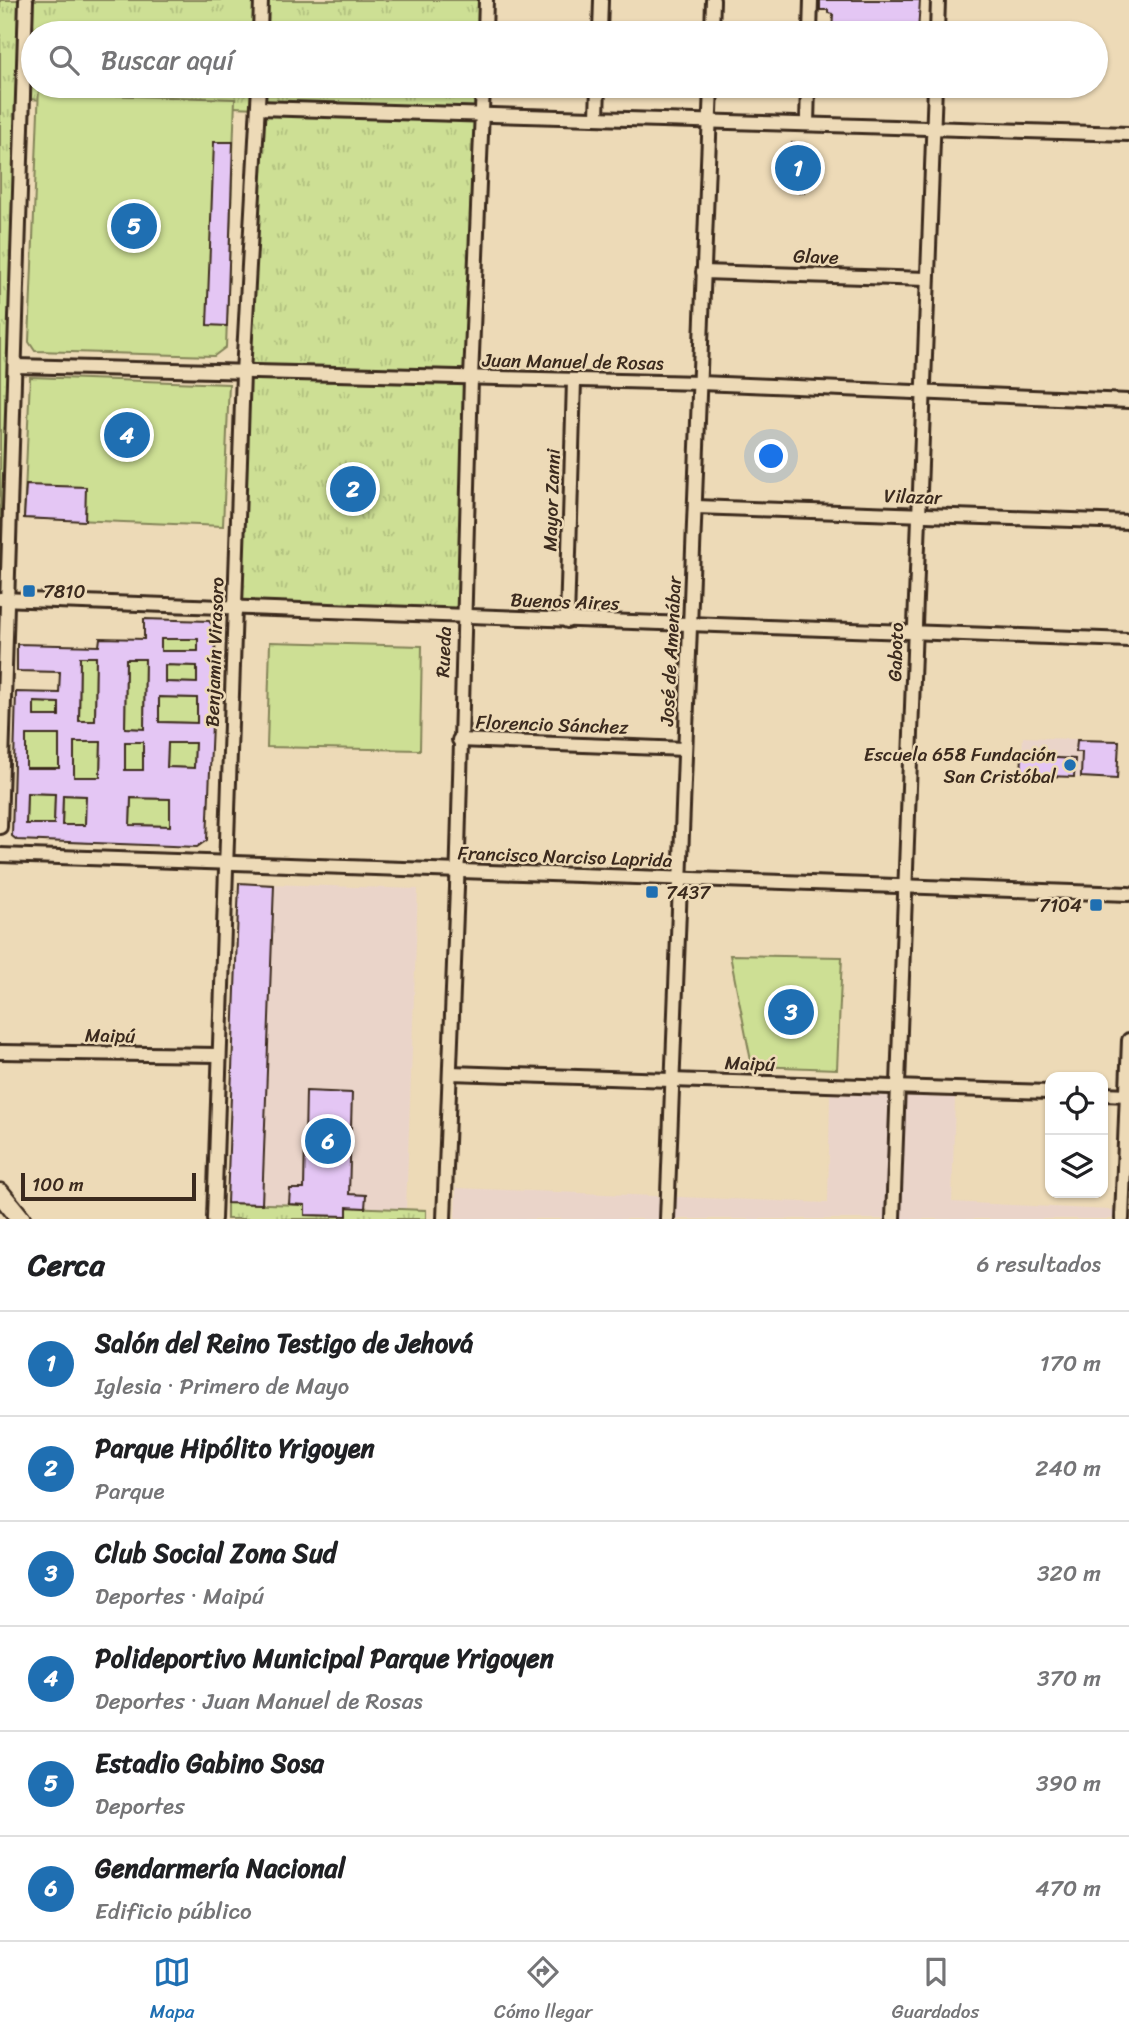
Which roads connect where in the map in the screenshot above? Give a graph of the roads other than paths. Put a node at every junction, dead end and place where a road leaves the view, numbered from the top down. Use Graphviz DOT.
graph roads {
  1 [pos="26,0"];
  2 [pos="261,0"];
  3 [pos="486,0"];
  4 [pos="601,0"];
  5 [pos="713,0"];
  6 [pos="811,0"];
  7 [pos="938,0"];
  8 [pos="25,21"];
  9 [pos="260,21"];
  10 [pos="485,21"];
  11 [pos="600,21"];
  12 [pos="712,21"];
  13 [pos="810,21"];
  14 [pos="937,21"];
  15 [pos="23,98"];
  16 [pos="258,98"];
  17 [pos="484,98"];
  18 [pos="598,98"];
  19 [pos="711,98"];
  20 [pos="808,98"];
  21 [pos="934,98"];
  22 [pos="258,108"];
  23 [pos="483,115"];
  24 [pos="597,117"];
  25 [pos="710,120"];
  26 [pos="807,123"];
  27 [pos="933,128"];
  28 [pos="1129,134"];
  29 [pos="703,272"];
  30 [pos="927,279"];
  31 [pos="15,366"];
  32 [pos="243,373"];
  33 [pos="471,378"];
  34 [pos="575,381"];
  35 [pos="700,383"];
  36 [pos="924,394"];
  37 [pos="1129,401"];
  38 [pos="696,507"];
  39 [pos="919,515"];
  40 [pos="1129,522"];
  41 [pos="4,599"];
  42 [pos="235,609"];
  43 [pos="464,617"];
  44 [pos="567,621"];
  45 [pos="691,625"];
  46 [pos="915,633"];
  47 [pos="1129,640"];
  48 [pos="459,740"];
  49 [pos="685,749"];
  50 [pos="0,827"];
  51 [pos="0,855"];
  52 [pos="227,862"];
  53 [pos="457,870"];
  54 [pos="679,879"];
  55 [pos="907,886"];
  56 [pos="1129,894"];
  57 [pos="1129,1040"];
  58 [pos="0,1052"];
  59 [pos="219,1055"];
  60 [pos="450,1073"];
  61 [pos="672,1080"];
  62 [pos="898,1087"];
  63 [pos="1045,1092"];
  64 [pos="1108,1094"];
  65 [pos="1128,1095"];
  66 [pos="0,1193"];
  67 [pos="21,1219"];
  68 [pos="214,1219"];
  69 [pos="444,1219"];
  70 [pos="667,1219"];
  71 [pos="893,1219"];
  72 [pos="1122,1219"];
  1 -- 8 [label="street"];
  2 -- 9 [label="street"];
  3 -- 10 [label="street"];
  4 -- 11 [label="street"];
  5 -- 12 [label="street"];
  6 -- 13 [label="street"];
  7 -- 14 [label="street"];
  15 -- 31 [label="street"];
  16 -- 22 [label="street, Benjamín Virasoro"];
  17 -- 23 [label="street, Rueda"];
  18 -- 24 [label="street"];
  19 -- 25 [label="street, José de Amenábar"];
  20 -- 26 [label="street"];
  21 -- 27 [label="street, Gaboto"];
  22 -- 23 [label="street"];
  22 -- 32 [label="street, Benjamín Virasoro"];
  23 -- 24 [label="street"];
  23 -- 33 [label="street, Rueda"];
  24 -- 25 [label="street"];
  25 -- 26 [label="street"];
  25 -- 29 [label="street, José de Amenábar"];
  26 -- 27 [label="street"];
  27 -- 28 [label="street"];
  27 -- 30 [label="street, Gaboto"];
  29 -- 30 [label="street, Glave"];
  29 -- 35 [label="street, José de Amenábar"];
  30 -- 36 [label="street, Gaboto"];
  31 -- 32 [label="street, Juan Manuel de Rosas"];
  31 -- 41 [label="street"];
  32 -- 33 [label="street, Juan Manuel de Rosas"];
  32 -- 42 [label="street, Benjamín Virasoro"];
  33 -- 34 [label="street, Juan Manuel de Rosas"];
  33 -- 43 [label="street, Rueda"];
  34 -- 35 [label="street, Juan Manuel de Rosas"];
  34 -- 44 [label="street, Mayor Zanni"];
  35 -- 36 [label="street, Juan Manuel de Rosas"];
  35 -- 38 [label="street, José de Amenábar"];
  36 -- 37 [label="street, Juan Manuel de Rosas"];
  36 -- 39 [label="street, Gaboto"];
  38 -- 39 [label="street, Vilazar"];
  38 -- 45 [label="street, José de Amenábar"];
  39 -- 40 [label="street, Vilazar"];
  39 -- 46 [label="street, Gaboto"];
  41 -- 42 [label="street, Buenos Aires"];
  41 -- 50 [label="street"];
  42 -- 43 [label="street, Buenos Aires"];
  42 -- 52 [label="street, Benjamín Virasoro"];
  43 -- 44 [label="street, Buenos Aires"];
  43 -- 48 [label="street, Rueda"];
  44 -- 45 [label="street, Buenos Aires"];
  45 -- 46 [label="street, Buenos Aires"];
  45 -- 49 [label="street, José de Amenábar"];
  46 -- 47 [label="street, Buenos Aires"];
  46 -- 55 [label="street, Gaboto"];
  48 -- 49 [label="street, Florencio Sánchez"];
  48 -- 53 [label="street, Rueda"];
  49 -- 54 [label="street, José de Amenábar"];
  51 -- 52 [label="street, Francisco Narciso Laprida"];
  52 -- 53 [label="street, Francisco Narciso Laprida"];
  52 -- 59 [label="street, Benjamín Virasoro"];
  53 -- 54 [label="street, Francisco Narciso Laprida"];
  53 -- 60 [label="street, Rueda"];
  54 -- 55 [label="street, Francisco Narciso Laprida"];
  54 -- 61 [label="street, José de Amenábar"];
  55 -- 56 [label="street, Francisco Narciso Laprida"];
  55 -- 62 [label="street, Gaboto"];
  57 -- 65 [label="street"];
  58 -- 59 [label="street, Maipú"];
  59 -- 68 [label="street, Benjamín Virasoro"];
  60 -- 61 [label="street, Maipú"];
  60 -- 69 [label="street, Rueda"];
  61 -- 62 [label="street, Maipú"];
  61 -- 70 [label="street, José de Amenábar"];
  62 -- 63 [label="street, Maipú"];
  62 -- 71 [label="street, Gaboto"];
  64 -- 65 [label="street"];
  65 -- 72 [label="street"];
  66 -- 67 [label="main road"];
}
